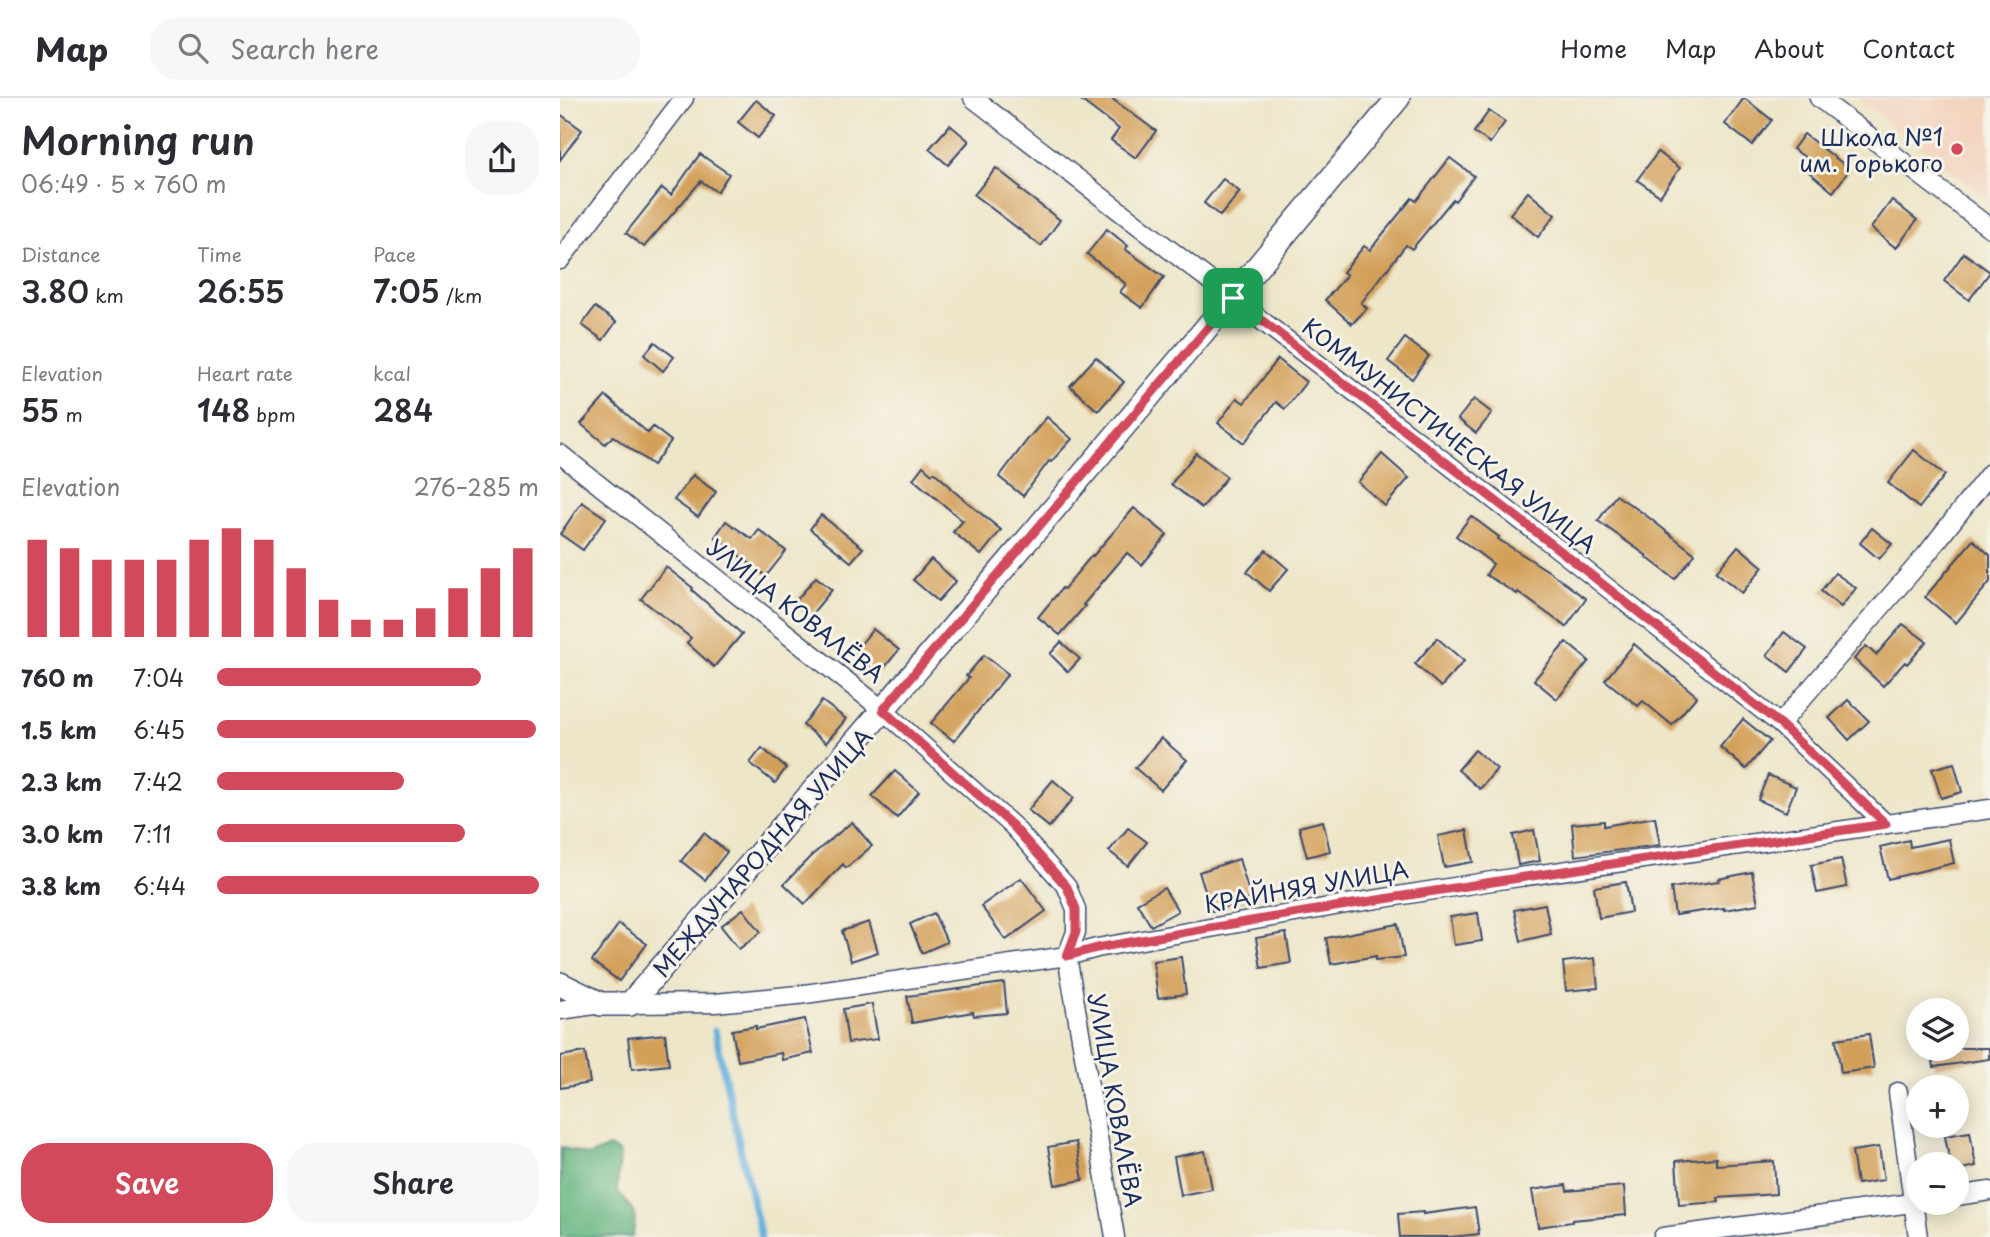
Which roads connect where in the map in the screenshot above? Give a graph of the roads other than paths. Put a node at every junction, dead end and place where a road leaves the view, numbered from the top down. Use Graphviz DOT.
graph roads {
  1 [pos="684,98"];
  2 [pos="973,98"];
  3 [pos="1398,98"];
  4 [pos="1819,98"];
  5 [pos="1990,228"];
  6 [pos="560,260"];
  7 [pos="1233,298"];
  8 [pos="560,454"];
  9 [pos="1990,473"];
  10 [pos="883,710"];
  11 [pos="1780,724"];
  12 [pos="1990,809"];
  13 [pos="1886,824"];
  14 [pos="1067,956"];
  15 [pos="560,985"];
  16 [pos="601,1004"];
  17 [pos="630,1004"];
  18 [pos="560,1010"];
  19 [pos="1898,1092"];
  20 [pos="1908,1152"];
  21 [pos="1990,1191"];
  22 [pos="1969,1194"];
  23 [pos="1906,1203"];
  24 [pos="1917,1215"];
  25 [pos="1115,1237"];
  26 [pos="1663,1237"];
  27 [pos="1918,1237"];
  1 -- 6 [label="street"];
  2 -- 7 [label="street, КОММУНИСТИЧЕСКАЯ УЛИЦА"];
  3 -- 7 [label="street, МЕЖДУНАРОДНАЯ УЛИЦА"];
  4 -- 5 [label="street"];
  7 -- 10 [label="street, МЕЖДУНАРОДНАЯ УЛИЦА"];
  7 -- 11 [label="street, КОММУНИСТИЧЕСКАЯ УЛИЦА"];
  8 -- 10 [label="street, УЛИЦА КОВАЛЁВА"];
  9 -- 11 [label="street"];
  10 -- 14 [label="street, УЛИЦА КОВАЛЁВА"];
  10 -- 17 [label="street, МЕЖДУНАРОДНАЯ УЛИЦА"];
  11 -- 13 [label="street, КОММУНИСТИЧЕСКАЯ УЛИЦА"];
  12 -- 13 [label="street, КРАЙНЯЯ УЛИЦА"];
  13 -- 14 [label="street, КРАЙНЯЯ УЛИЦА"];
  14 -- 17 [label="street, КРАЙНЯЯ УЛИЦА"];
  14 -- 25 [label="street, УЛИЦА КОВАЛЁВА"];
  15 -- 16 [label="street"];
  16 -- 17 [label="street"];
  16 -- 18 [label="street"];
  19 -- 20 [label="street"];
  21 -- 22 [label="street"];
  23 -- 26 [label="street"];
  24 -- 27 [label="street"];
}
